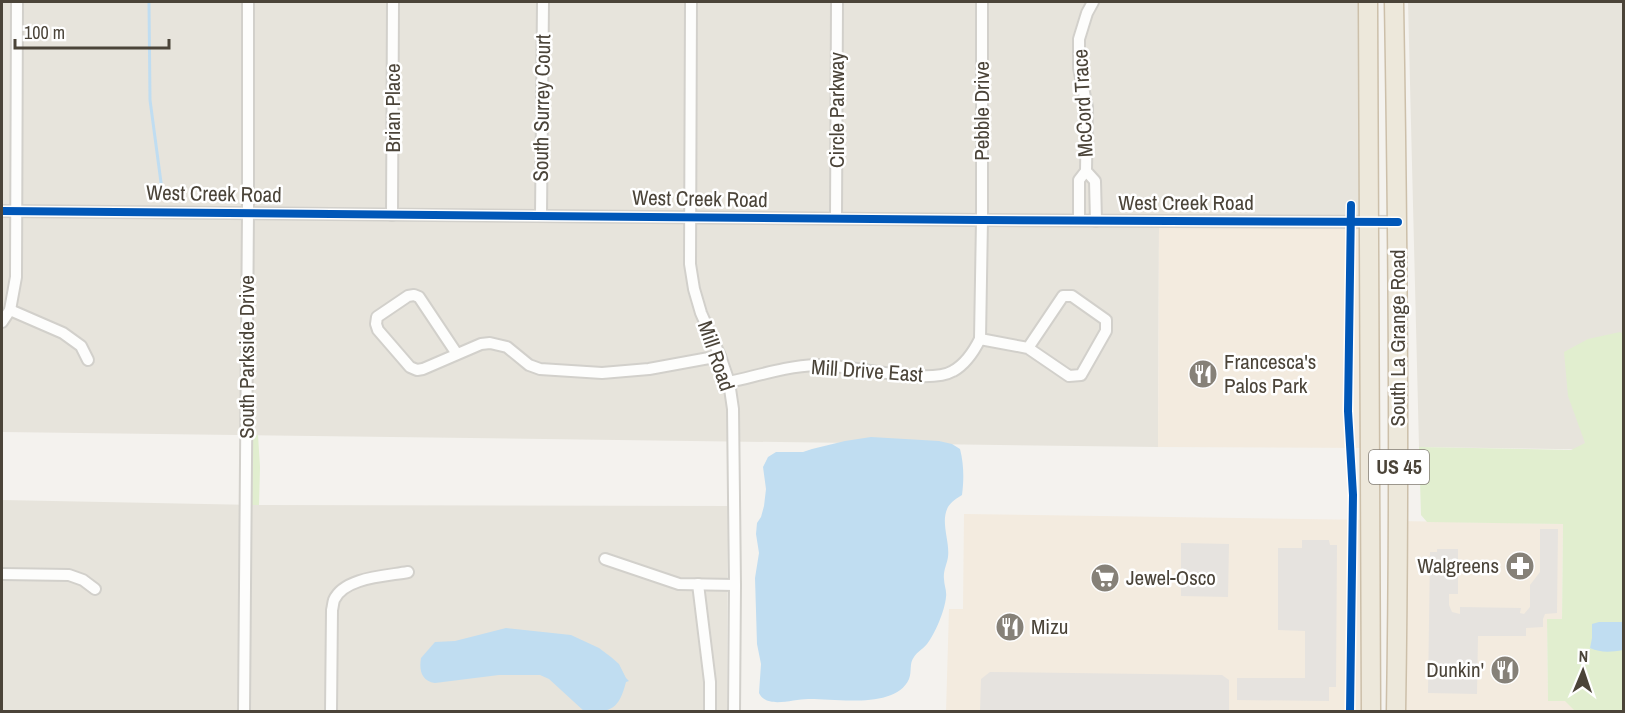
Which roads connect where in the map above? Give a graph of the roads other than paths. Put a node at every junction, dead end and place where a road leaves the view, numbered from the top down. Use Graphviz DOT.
graph roads {
  1 [pos="17,2"];
  2 [pos="248,2"];
  3 [pos="393,2"];
  4 [pos="543,2"];
  5 [pos="691,2"];
  6 [pos="837,2"];
  7 [pos="982,2"];
  8 [pos="1093,2"];
  9 [pos="1368,2"];
  10 [pos="1394,2"];
  11 [pos="1086,171"];
  12 [pos="2,210"];
  13 [pos="16,211"];
  14 [pos="248,212"];
  15 [pos="392,215"];
  16 [pos="541,215"];
  17 [pos="690,217"];
  18 [pos="836,218"];
  19 [pos="982,220"];
  20 [pos="1079,220"];
  21 [pos="1096,220"];
  22 [pos="1369,222"];
  23 [pos="1398,222"];
  24 [pos="10,310"];
  25 [pos="2,322"];
  26 [pos="980,339"];
  27 [pos="1028,348"];
  28 [pos="457,354"];
  29 [pos="720,356"];
  30 [pos="88,360"];
  31 [pos="729,382"];
  32 [pos="605,559"];
  33 [pos="408,572"];
  34 [pos="2,574"];
  35 [pos="698,584"];
  36 [pos="735,585"];
  37 [pos="95,588"];
  38 [pos="244,711"];
  39 [pos="331,711"];
  40 [pos="710,711"];
  41 [pos="734,711"];
  42 [pos="1371,711"];
  43 [pos="1396,711"];
  1 -- 13 [label="street"];
  2 -- 14 [label="street, South Parkside Drive"];
  3 -- 15 [label="street, Brian Place"];
  4 -- 16 [label="street, South Surrey Court"];
  5 -- 17 [label="street, Mill Road"];
  6 -- 18 [label="street, Circle Parkway"];
  7 -- 19 [label="street, Pebble Drive"];
  8 -- 11 [label="street, McCord Trace"];
  9 -- 22 [label="highway, South La Grange Road / US 45"];
  10 -- 23 [label="highway, South La Grange Road / US 45"];
  11 -- 20 [label="street, McCord Trace"];
  11 -- 21 [label="street, McCord Trace"];
  12 -- 13 [label="street, West Creek Road"];
  13 -- 14 [label="street, West Creek Road"];
  13 -- 24 [label="street"];
  14 -- 15 [label="street, West Creek Road"];
  14 -- 38 [label="street, South Parkside Drive"];
  15 -- 16 [label="street, West Creek Road"];
  16 -- 17 [label="street, West Creek Road"];
  17 -- 18 [label="street, West Creek Road"];
  17 -- 29 [label="street, Mill Road"];
  18 -- 19 [label="street, West Creek Road"];
  19 -- 20 [label="street, West Creek Road"];
  19 -- 26 [label="street"];
  20 -- 21 [label="street, West Creek Road"];
  21 -- 22 [label="street, West Creek Road"];
  22 -- 23 [label="street, West Creek Road"];
  22 -- 42 [label="highway, South La Grange Road / US 45"];
  23 -- 43 [label="highway, South La Grange Road / US 45"];
  24 -- 25 [label="street"];
  24 -- 30 [label="street"];
  26 -- 27 [label="street"];
  26 -- 31 [label="street, Mill Drive East"];
  27 -- 27 [label="street"];
  28 -- 28 [label="street"];
  28 -- 29 [label="street"];
  29 -- 31 [label="street, Mill Road"];
  31 -- 36 [label="street, Mill Road"];
  32 -- 35 [label="street"];
  33 -- 39 [label="street"];
  34 -- 37 [label="street"];
  35 -- 36 [label="street"];
  35 -- 40 [label="street"];
  36 -- 41 [label="street, Mill Road"];
}
